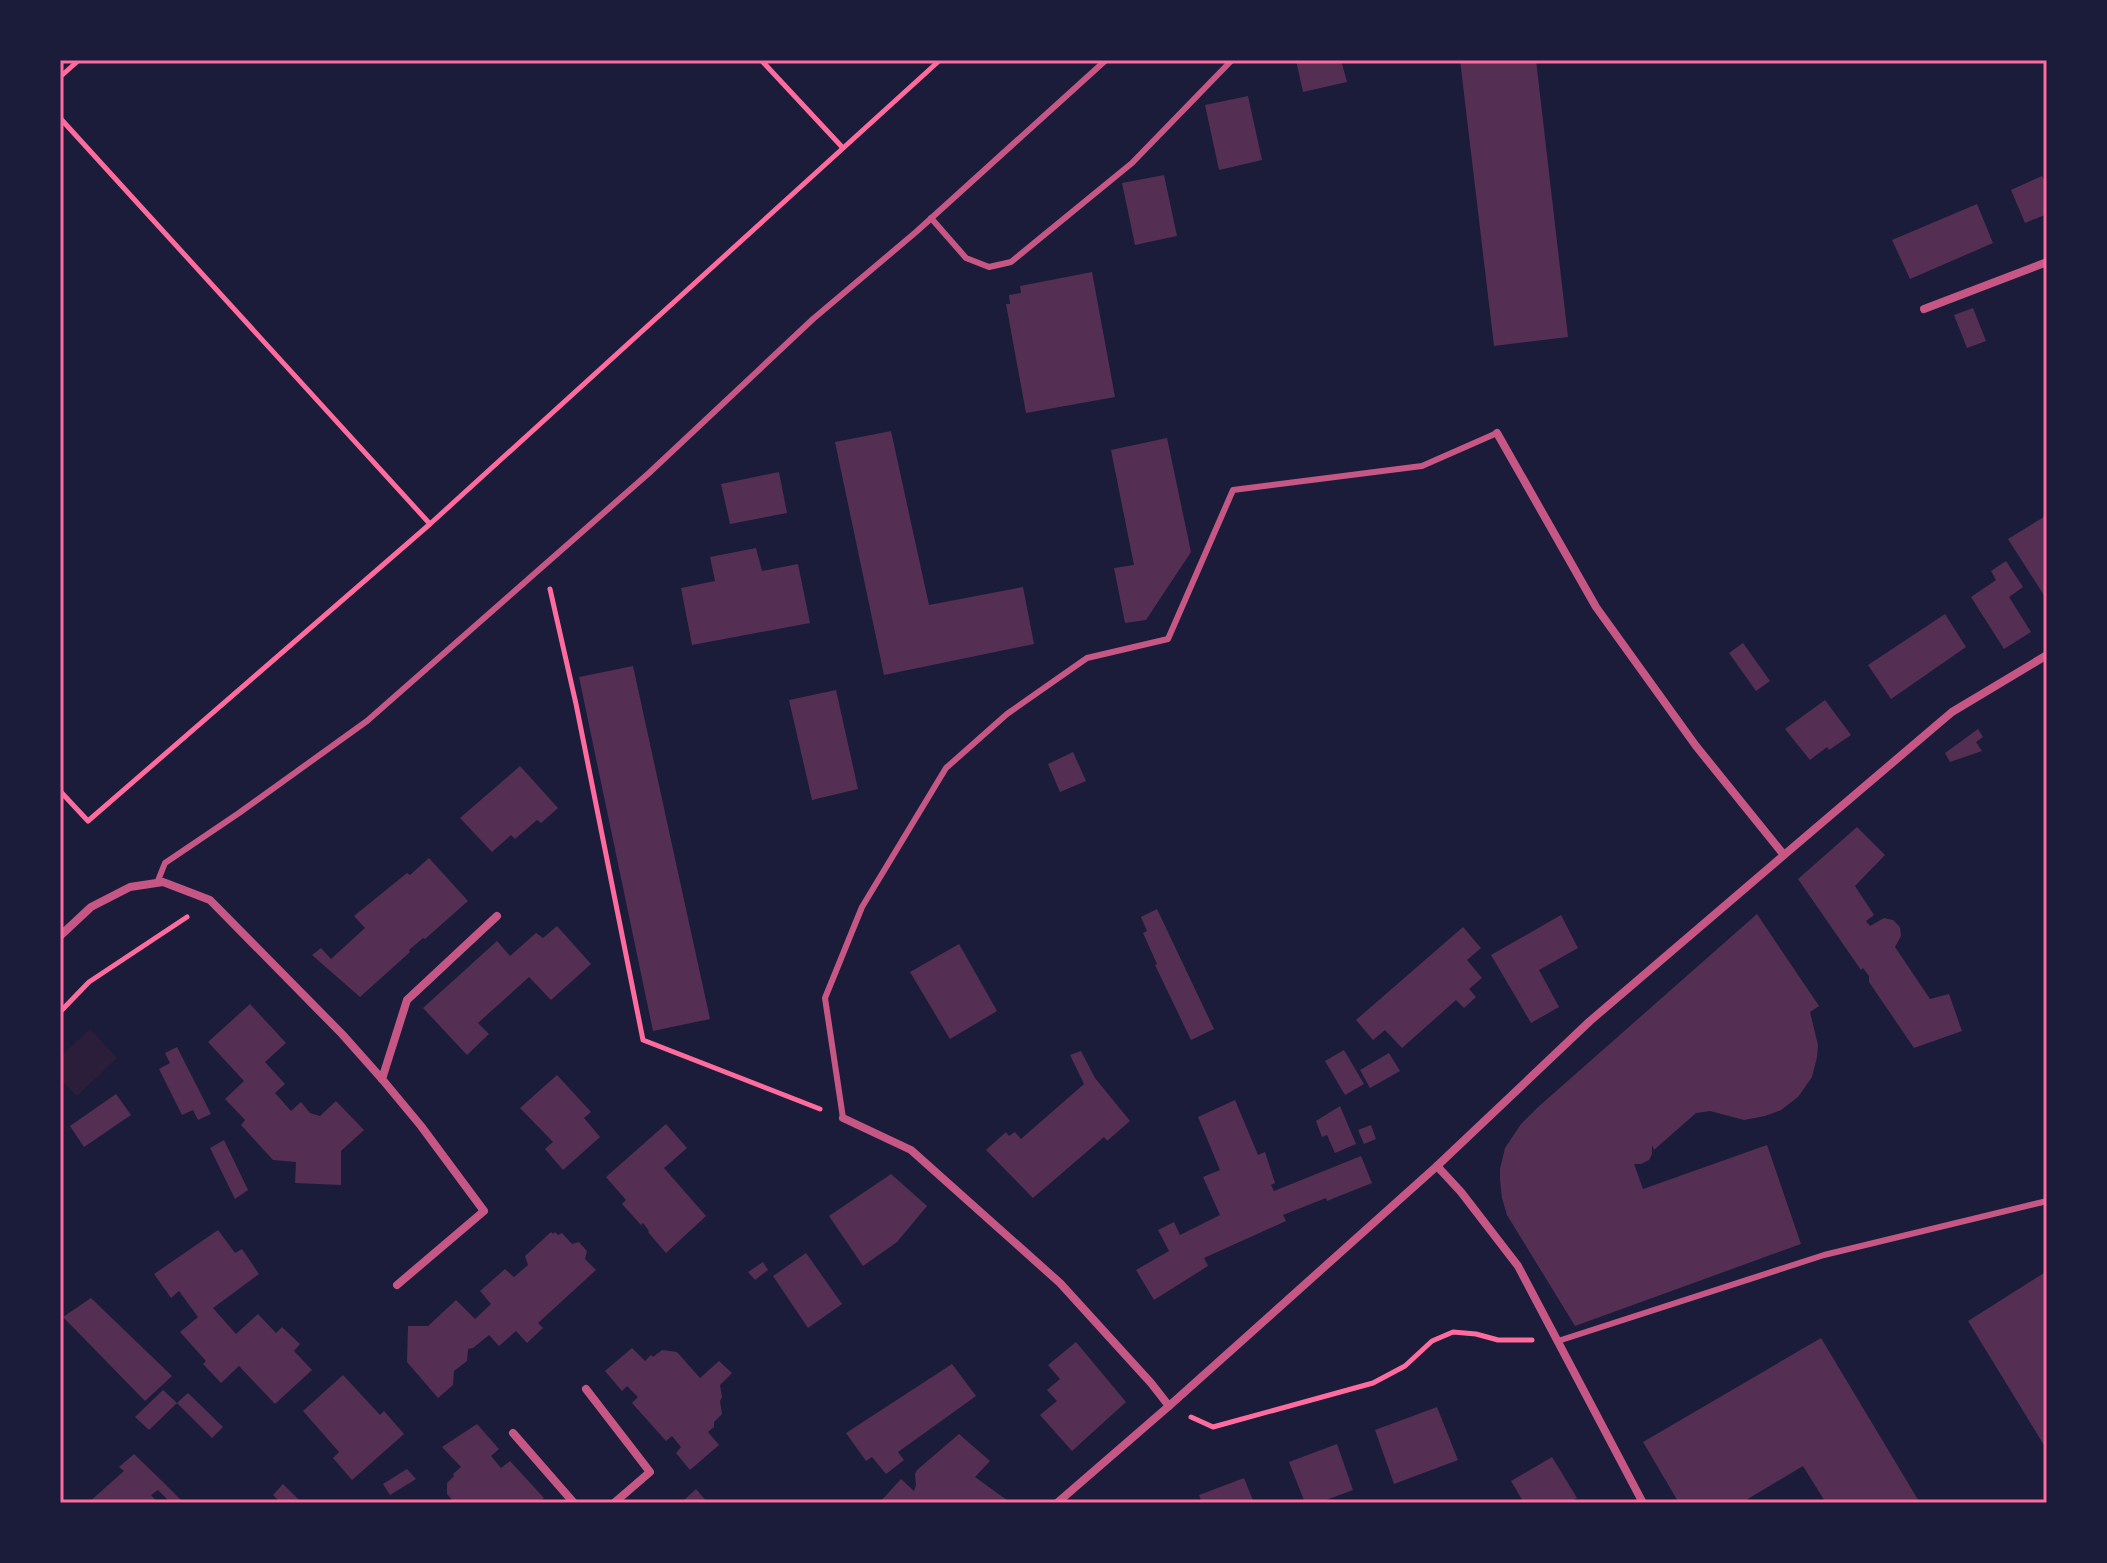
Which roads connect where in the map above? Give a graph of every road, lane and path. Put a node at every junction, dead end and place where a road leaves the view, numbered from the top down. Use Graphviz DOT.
graph roads {
  1 [pos="79,60"];
  2 [pos="761,60"];
  3 [pos="940,60"];
  4 [pos="1106,60"];
  5 [pos="1232,60"];
  6 [pos="60,77"];
  7 [pos="60,118"];
  8 [pos="843,148"];
  9 [pos="931,218"];
  10 [pos="2047,262"];
  11 [pos="1924,309"];
  12 [pos="1497,433"];
  13 [pos="430,524"];
  14 [pos="545,565"];
  15 [pos="2047,655"];
  16 [pos="60,791"];
  17 [pos="1784,855"];
  18 [pos="157,883"];
  19 [pos="210,900"];
  20 [pos="497,916"];
  21 [pos="60,936"];
  22 [pos="60,1012"];
  23 [pos="382,1079"];
  24 [pos="843,1118"];
  25 [pos="1437,1166"];
  26 [pos="2047,1201"];
  27 [pos="397,1285"];
  28 [pos="1558,1341"];
  29 [pos="586,1389"];
  30 [pos="1169,1406"];
  31 [pos="513,1433"];
  32 [pos="574,1503"];
  33 [pos="614,1503"];
  34 [pos="1057,1503"];
  35 [pos="1643,1503"];
  1 -- 6 [label="path"];
  2 -- 8 [label="path"];
  3 -- 8 [label="path"];
  4 -- 9 [label="lane"];
  5 -- 9 [label="lane"];
  7 -- 13 [label="path"];
  8 -- 13 [label="path"];
  9 -- 14 [label="lane"];
  10 -- 11 [label="street"];
  12 -- 17 [label="street"];
  12 -- 24 [label="lane"];
  13 -- 16 [label="path"];
  14 -- 18 [label="lane"];
  14 -- 24 [label="path"];
  15 -- 17 [label="street"];
  17 -- 25 [label="street"];
  18 -- 19 [label="street"];
  18 -- 21 [label="street"];
  19 -- 22 [label="path"];
  19 -- 23 [label="street"];
  20 -- 23 [label="street"];
  23 -- 27 [label="street"];
  24 -- 30 [label="street"];
  25 -- 28 [label="street"];
  25 -- 30 [label="street"];
  26 -- 28 [label="lane"];
  28 -- 30 [label="path"];
  28 -- 35 [label="street"];
  29 -- 33 [label="street"];
  30 -- 34 [label="street"];
  31 -- 32 [label="street"];
}
